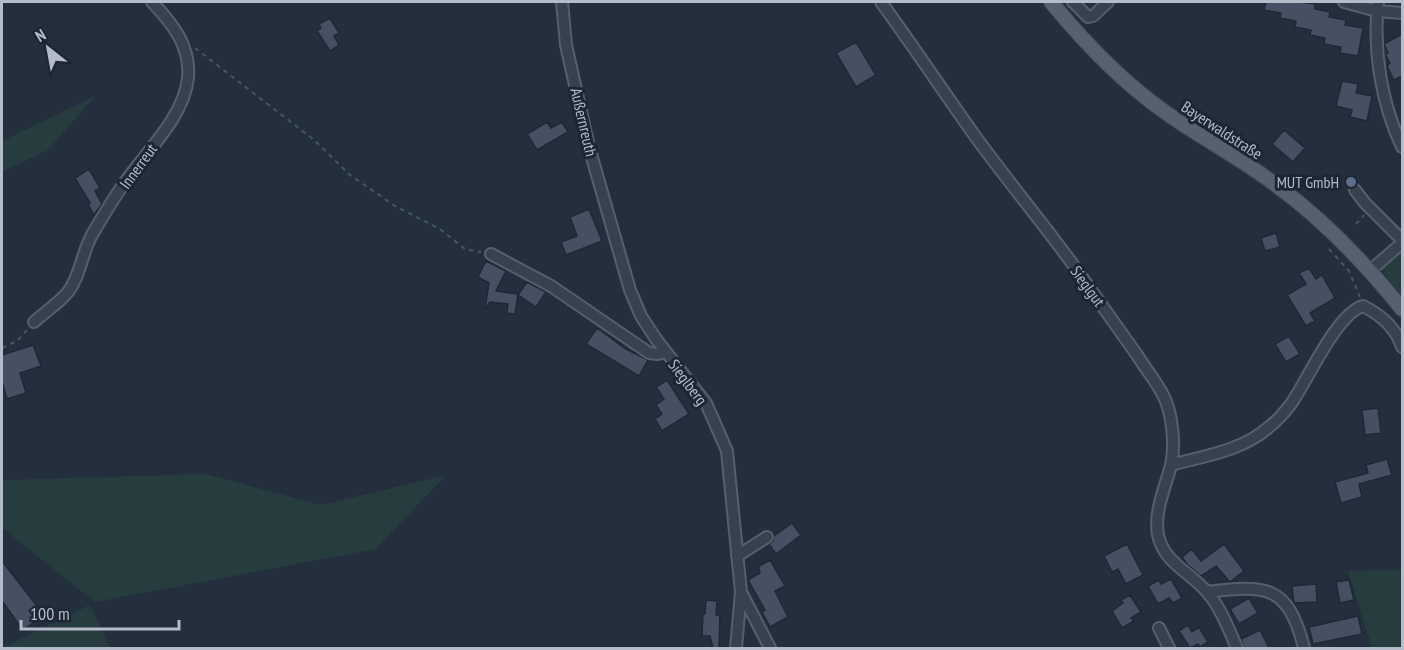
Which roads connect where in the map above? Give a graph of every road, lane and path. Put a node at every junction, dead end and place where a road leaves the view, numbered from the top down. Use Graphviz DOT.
graph roads {
  1 [pos="152,2"];
  2 [pos="562,2"];
  3 [pos="881,2"];
  4 [pos="1051,2"];
  5 [pos="1073,2"];
  6 [pos="1108,2"];
  7 [pos="1344,2"];
  8 [pos="1377,6"];
  9 [pos="1402,13"];
  10 [pos="181,38"];
  11 [pos="1402,147"];
  12 [pos="1355,190"];
  13 [pos="1402,241"];
  14 [pos="1329,249"];
  15 [pos="491,254"];
  16 [pos="1371,270"];
  17 [pos="1363,306"];
  18 [pos="1402,309"];
  19 [pos="34,322"];
  20 [pos="1402,347"];
  21 [pos="2,348"];
  22 [pos="665,352"];
  23 [pos="1171,465"];
  24 [pos="766,537"];
  25 [pos="737,556"];
  26 [pos="741,592"];
  27 [pos="1207,592"];
  28 [pos="1159,628"];
  29 [pos="736,648"];
  30 [pos="770,648"];
  31 [pos="1169,648"];
  32 [pos="1237,648"];
  33 [pos="1304,648"];
  1 -- 10 [label="street, Innerreut"];
  2 -- 22 [label="street, Außernreuth"];
  3 -- 23 [label="street, Sieglgut"];
  4 -- 16 [label="main road, Bayerwaldstraße"];
  5 -- 6 [label="street"];
  7 -- 8 [label="street"];
  8 -- 9 [label="street"];
  8 -- 11 [label="street"];
  10 -- 15 [label="path"];
  10 -- 19 [label="street, Innerreut"];
  12 -- 13 [label="street"];
  13 -- 16 [label="street"];
  14 -- 17 [label="path"];
  15 -- 22 [label="street, Sieglberg"];
  16 -- 18 [label="main road, Bayerwaldstraße"];
  17 -- 20 [label="street"];
  17 -- 23 [label="street"];
  19 -- 21 [label="path"];
  22 -- 25 [label="street, Sieglberg"];
  23 -- 27 [label="street, Sieglgut"];
  24 -- 25 [label="street"];
  25 -- 26 [label="street, Sieglberg"];
  26 -- 29 [label="street, Sieglberg"];
  26 -- 30 [label="street"];
  27 -- 32 [label="street, Sieglgut"];
  27 -- 33 [label="street"];
  28 -- 31 [label="street"];
}
